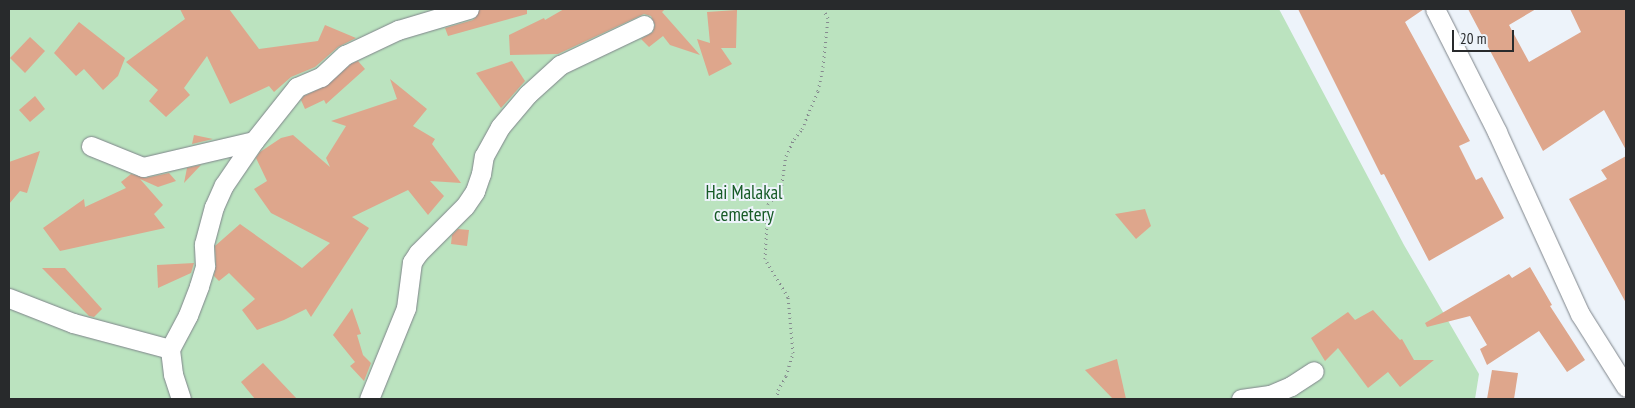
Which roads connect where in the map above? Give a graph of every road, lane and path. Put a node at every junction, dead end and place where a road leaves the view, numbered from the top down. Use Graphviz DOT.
graph roads {
  1 [pos="469,9"];
  2 [pos="823,9"];
  3 [pos="1434,9"];
  4 [pos="644,25"];
  5 [pos="254,141"];
  6 [pos="91,146"];
  7 [pos="9,298"];
  8 [pos="170,349"];
  9 [pos="1314,371"];
  10 [pos="1626,387"];
  11 [pos="181,399"];
  12 [pos="369,399"];
  13 [pos="777,399"];
  14 [pos="1241,399"];
  1 -- 5 [label="street"];
  2 -- 13 [label="path"];
  3 -- 10 [label="street"];
  4 -- 12 [label="street"];
  5 -- 6 [label="street"];
  5 -- 8 [label="street"];
  7 -- 8 [label="street"];
  8 -- 11 [label="street"];
  9 -- 14 [label="street"];
}
